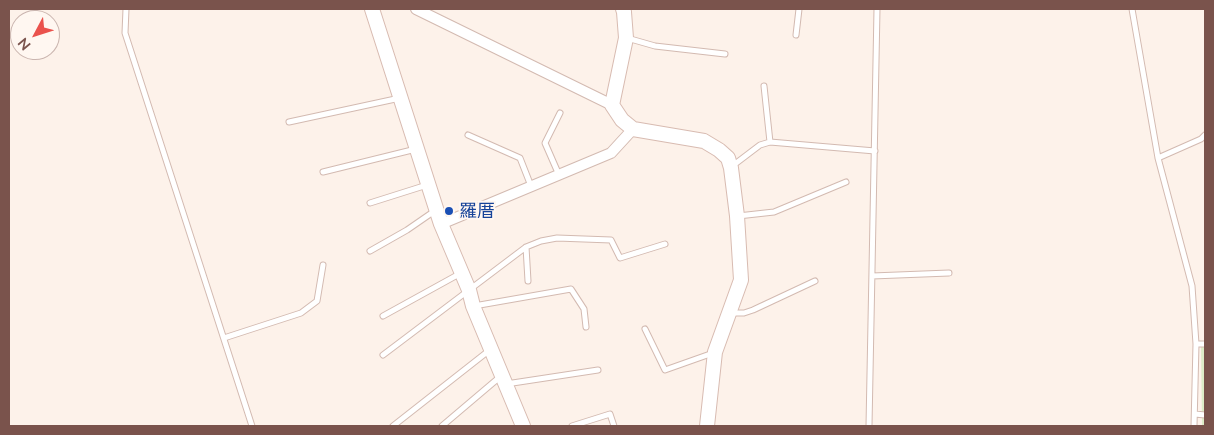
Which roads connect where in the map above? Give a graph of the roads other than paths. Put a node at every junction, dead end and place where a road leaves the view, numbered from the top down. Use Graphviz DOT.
graph roads {
  1 [pos="126,9"];
  2 [pos="372,9"];
  3 [pos="416,9"];
  4 [pos="799,9"];
  5 [pos="877,9"];
  6 [pos="1132,9"];
  7 [pos="622,10"];
  8 [pos="796,35"];
  9 [pos="626,38"];
  10 [pos="725,54"];
  11 [pos="764,86"];
  12 [pos="400,98"];
  13 [pos="612,105"];
  14 [pos="560,112"];
  15 [pos="289,122"];
  16 [pos="632,129"];
  17 [pos="468,135"];
  18 [pos="1205,135"];
  19 [pos="770,142"];
  20 [pos="417,149"];
  21 [pos="874,151"];
  22 [pos="1158,158"];
  23 [pos="731,168"];
  24 [pos="323,172"];
  25 [pos="558,175"];
  26 [pos="846,182"];
  27 [pos="428,185"];
  28 [pos="530,186"];
  29 [pos="370,204"];
  30 [pos="436,210"];
  31 [pos="737,216"];
  32 [pos="441,224"];
  33 [pos="665,244"];
  34 [pos="526,248"];
  35 [pos="370,250"];
  36 [pos="323,265"];
  37 [pos="461,273"];
  38 [pos="949,273"];
  39 [pos="872,276"];
  40 [pos="528,281"];
  41 [pos="815,281"];
  42 [pos="469,290"];
  43 [pos="472,306"];
  44 [pos="730,313"];
  45 [pos="383,316"];
  46 [pos="586,327"];
  47 [pos="645,329"];
  48 [pos="224,338"];
  49 [pos="1196,344"];
  50 [pos="1205,344"];
  51 [pos="491,349"];
  52 [pos="716,352"];
  53 [pos="383,355"];
  54 [pos="598,370"];
  55 [pos="504,380"];
  56 [pos="1195,414"];
  57 [pos="1205,415"];
  58 [pos="520,425"];
  59 [pos="252,426"];
  60 [pos="393,426"];
  61 [pos="442,426"];
  62 [pos="572,426"];
  63 [pos="614,426"];
  64 [pos="707,426"];
  65 [pos="869,426"];
  66 [pos="1194,426"];
  1 -- 48 [label="lane"];
  2 -- 12 [label="street"];
  3 -- 13 [label="street"];
  4 -- 8 [label="lane"];
  5 -- 21 [label="lane"];
  6 -- 22 [label="lane"];
  7 -- 9 [label="street"];
  9 -- 10 [label="lane"];
  9 -- 13 [label="street"];
  11 -- 19 [label="lane"];
  12 -- 15 [label="lane"];
  12 -- 20 [label="street"];
  13 -- 16 [label="street"];
  14 -- 25 [label="lane"];
  16 -- 23 [label="street"];
  16 -- 25 [label="street"];
  17 -- 28 [label="lane"];
  18 -- 22 [label="lane"];
  19 -- 21 [label="lane"];
  19 -- 23 [label="lane"];
  20 -- 24 [label="lane"];
  20 -- 27 [label="street"];
  21 -- 39 [label="lane"];
  22 -- 49 [label="lane"];
  23 -- 31 [label="street"];
  25 -- 28 [label="street"];
  26 -- 31 [label="lane"];
  27 -- 29 [label="lane"];
  27 -- 30 [label="street"];
  28 -- 32 [label="street"];
  30 -- 32 [label="street"];
  30 -- 35 [label="lane"];
  31 -- 44 [label="street"];
  32 -- 37 [label="street"];
  33 -- 34 [label="lane"];
  34 -- 40 [label="lane"];
  34 -- 42 [label="lane"];
  36 -- 48 [label="lane"];
  37 -- 42 [label="street"];
  37 -- 45 [label="lane"];
  38 -- 39 [label="lane"];
  39 -- 65 [label="lane"];
  41 -- 44 [label="lane"];
  42 -- 43 [label="street"];
  42 -- 53 [label="lane"];
  43 -- 46 [label="lane"];
  43 -- 51 [label="street"];
  44 -- 52 [label="street"];
  47 -- 52 [label="lane"];
  48 -- 59 [label="lane"];
  49 -- 50 [label="lane"];
  49 -- 56 [label="lane"];
  51 -- 55 [label="street"];
  51 -- 60 [label="lane"];
  52 -- 64 [label="street"];
  54 -- 55 [label="lane"];
  55 -- 58 [label="street"];
  55 -- 61 [label="lane"];
  56 -- 57 [label="lane"];
  56 -- 66 [label="lane"];
  62 -- 63 [label="lane"];
}
